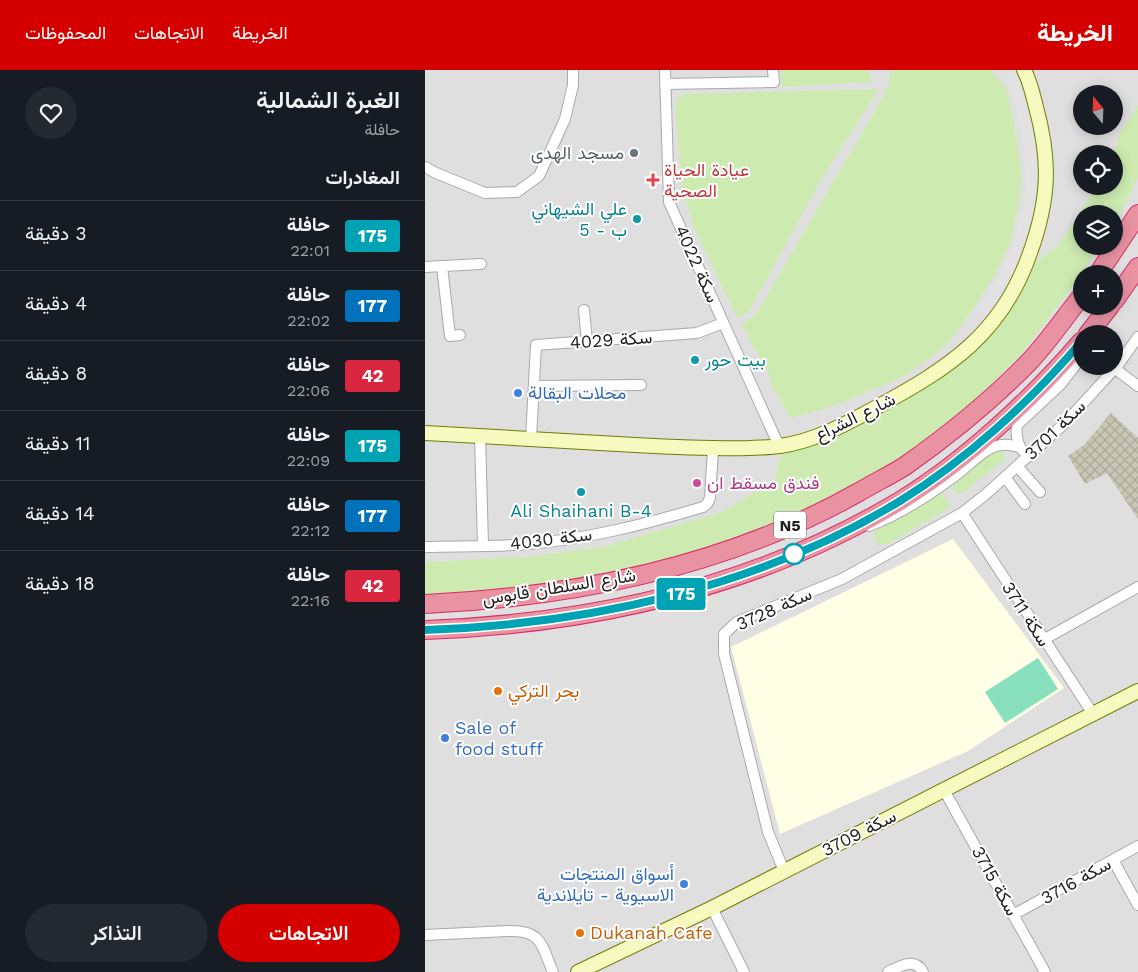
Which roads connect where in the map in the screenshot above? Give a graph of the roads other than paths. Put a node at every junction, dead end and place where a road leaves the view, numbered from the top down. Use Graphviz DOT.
graph roads {
  1 [pos="573,70"];
  2 [pos="665,70"];
  3 [pos="773,70"];
  4 [pos="1024,70"];
  5 [pos="665,84"];
  6 [pos="425,167"];
  7 [pos="1138,214"];
  8 [pos="481,264"];
  9 [pos="1104,265"];
  10 [pos="442,266"];
  11 [pos="425,267"];
  12 [pos="1138,267"];
  13 [pos="1123,288"];
  14 [pos="1073,307"];
  15 [pos="584,310"];
  16 [pos="723,323"];
  17 [pos="460,336"];
  18 [pos="1138,337"];
  19 [pos="587,341"];
  20 [pos="1073,351"];
  21 [pos="1123,356"];
  22 [pos="1073,368"];
  23 [pos="1108,375"];
  24 [pos="1123,375"];
  25 [pos="641,385"];
  26 [pos="535,386"];
  27 [pos="1138,386"];
  28 [pos="425,433"];
  29 [pos="480,436"];
  30 [pos="531,439"];
  31 [pos="779,446"];
  32 [pos="1019,447"];
  33 [pos="713,449"];
  34 [pos="1028,457"];
  35 [pos="1017,466"];
  36 [pos="1005,476"];
  37 [pos="1039,492"];
  38 [pos="1025,504"];
  39 [pos="961,513"];
  40 [pos="827,540"];
  41 [pos="483,545"];
  42 [pos="425,547"];
  43 [pos="1138,587"];
  44 [pos="425,604"];
  45 [pos="477,628"];
  46 [pos="425,630"];
  47 [pos="425,635"];
  48 [pos="1043,640"];
  49 [pos="1138,691"];
  50 [pos="1093,714"];
  51 [pos="944,790"];
  52 [pos="1138,846"];
  53 [pos="1113,860"];
  54 [pos="783,871"];
  55 [pos="1138,905"];
  56 [pos="712,908"];
  57 [pos="1013,915"];
  58 [pos="425,935"];
  59 [pos="553,972"];
  60 [pos="578,972"];
  61 [pos="744,972"];
  62 [pos="888,972"];
  63 [pos="923,972"];
  64 [pos="1045,972"];
  1 -- 6 [label="street"];
  2 -- 5 [label="street, سكة 4022"];
  3 -- 5 [label="street"];
  4 -- 31 [label="street, شارع الشراع"];
  5 -- 16 [label="street, سكة 4022"];
  7 -- 9 [label="highway"];
  8 -- 10 [label="street"];
  10 -- 11 [label="street"];
  10 -- 17 [label="street"];
  12 -- 13 [label="highway"];
  14 -- 44 [label="highway, شارع السلطان قابوس / N5"];
  15 -- 19 [label="street"];
  16 -- 19 [label="street, سكة 4029"];
  16 -- 31 [label="street, سكة 4022"];
  18 -- 21 [label="street, سكة 3701"];
  19 -- 26 [label="street, سكة 4029"];
  20 -- 40 [label="highway, شارع السلطان قابوس / N5"];
  22 -- 32 [label="street"];
  23 -- 34 [label="street, سكة 3701"];
  24 -- 27 [label="street"];
  25 -- 26 [label="street"];
  26 -- 30 [label="street, سكة 4029"];
  28 -- 29 [label="street, شارع الشراع"];
  29 -- 30 [label="street, شارع الشراع"];
  29 -- 41 [label="street"];
  30 -- 33 [label="street, شارع الشراع"];
  31 -- 33 [label="street, شارع الشراع"];
  32 -- 34 [label="street"];
  32 -- 40 [label="street"];
  33 -- 41 [label="street, سكة 4030"];
  34 -- 35 [label="street, سكة 3701"];
  35 -- 36 [label="street, سكة 3701"];
  35 -- 37 [label="street"];
  36 -- 38 [label="street"];
  36 -- 39 [label="street, سكة 3701"];
  39 -- 48 [label="street, سكة 3711"];
  39 -- 54 [label="street, سكة 3728"];
  40 -- 45 [label="highway, شارع السلطان قابوس / N5"];
  41 -- 42 [label="street, سكة 4030"];
  43 -- 48 [label="street"];
  45 -- 46 [label="highway, شارع السلطان قابوس / N5"];
  45 -- 47 [label="highway"];
  48 -- 50 [label="street, سكة 3711"];
  49 -- 50 [label="street, سكة 3709"];
  50 -- 51 [label="street, سكة 3709"];
  51 -- 54 [label="street, سكة 3709"];
  51 -- 57 [label="street, سكة 3715"];
  52 -- 53 [label="street, سكة 3716"];
  53 -- 55 [label="street"];
  53 -- 57 [label="street, سكة 3716"];
  54 -- 56 [label="street, سكة 3709"];
  56 -- 60 [label="street, سكة 3709"];
  56 -- 61 [label="street"];
  57 -- 64 [label="street, سكة 3715"];
  58 -- 59 [label="street"];
  62 -- 63 [label="street"];
}
